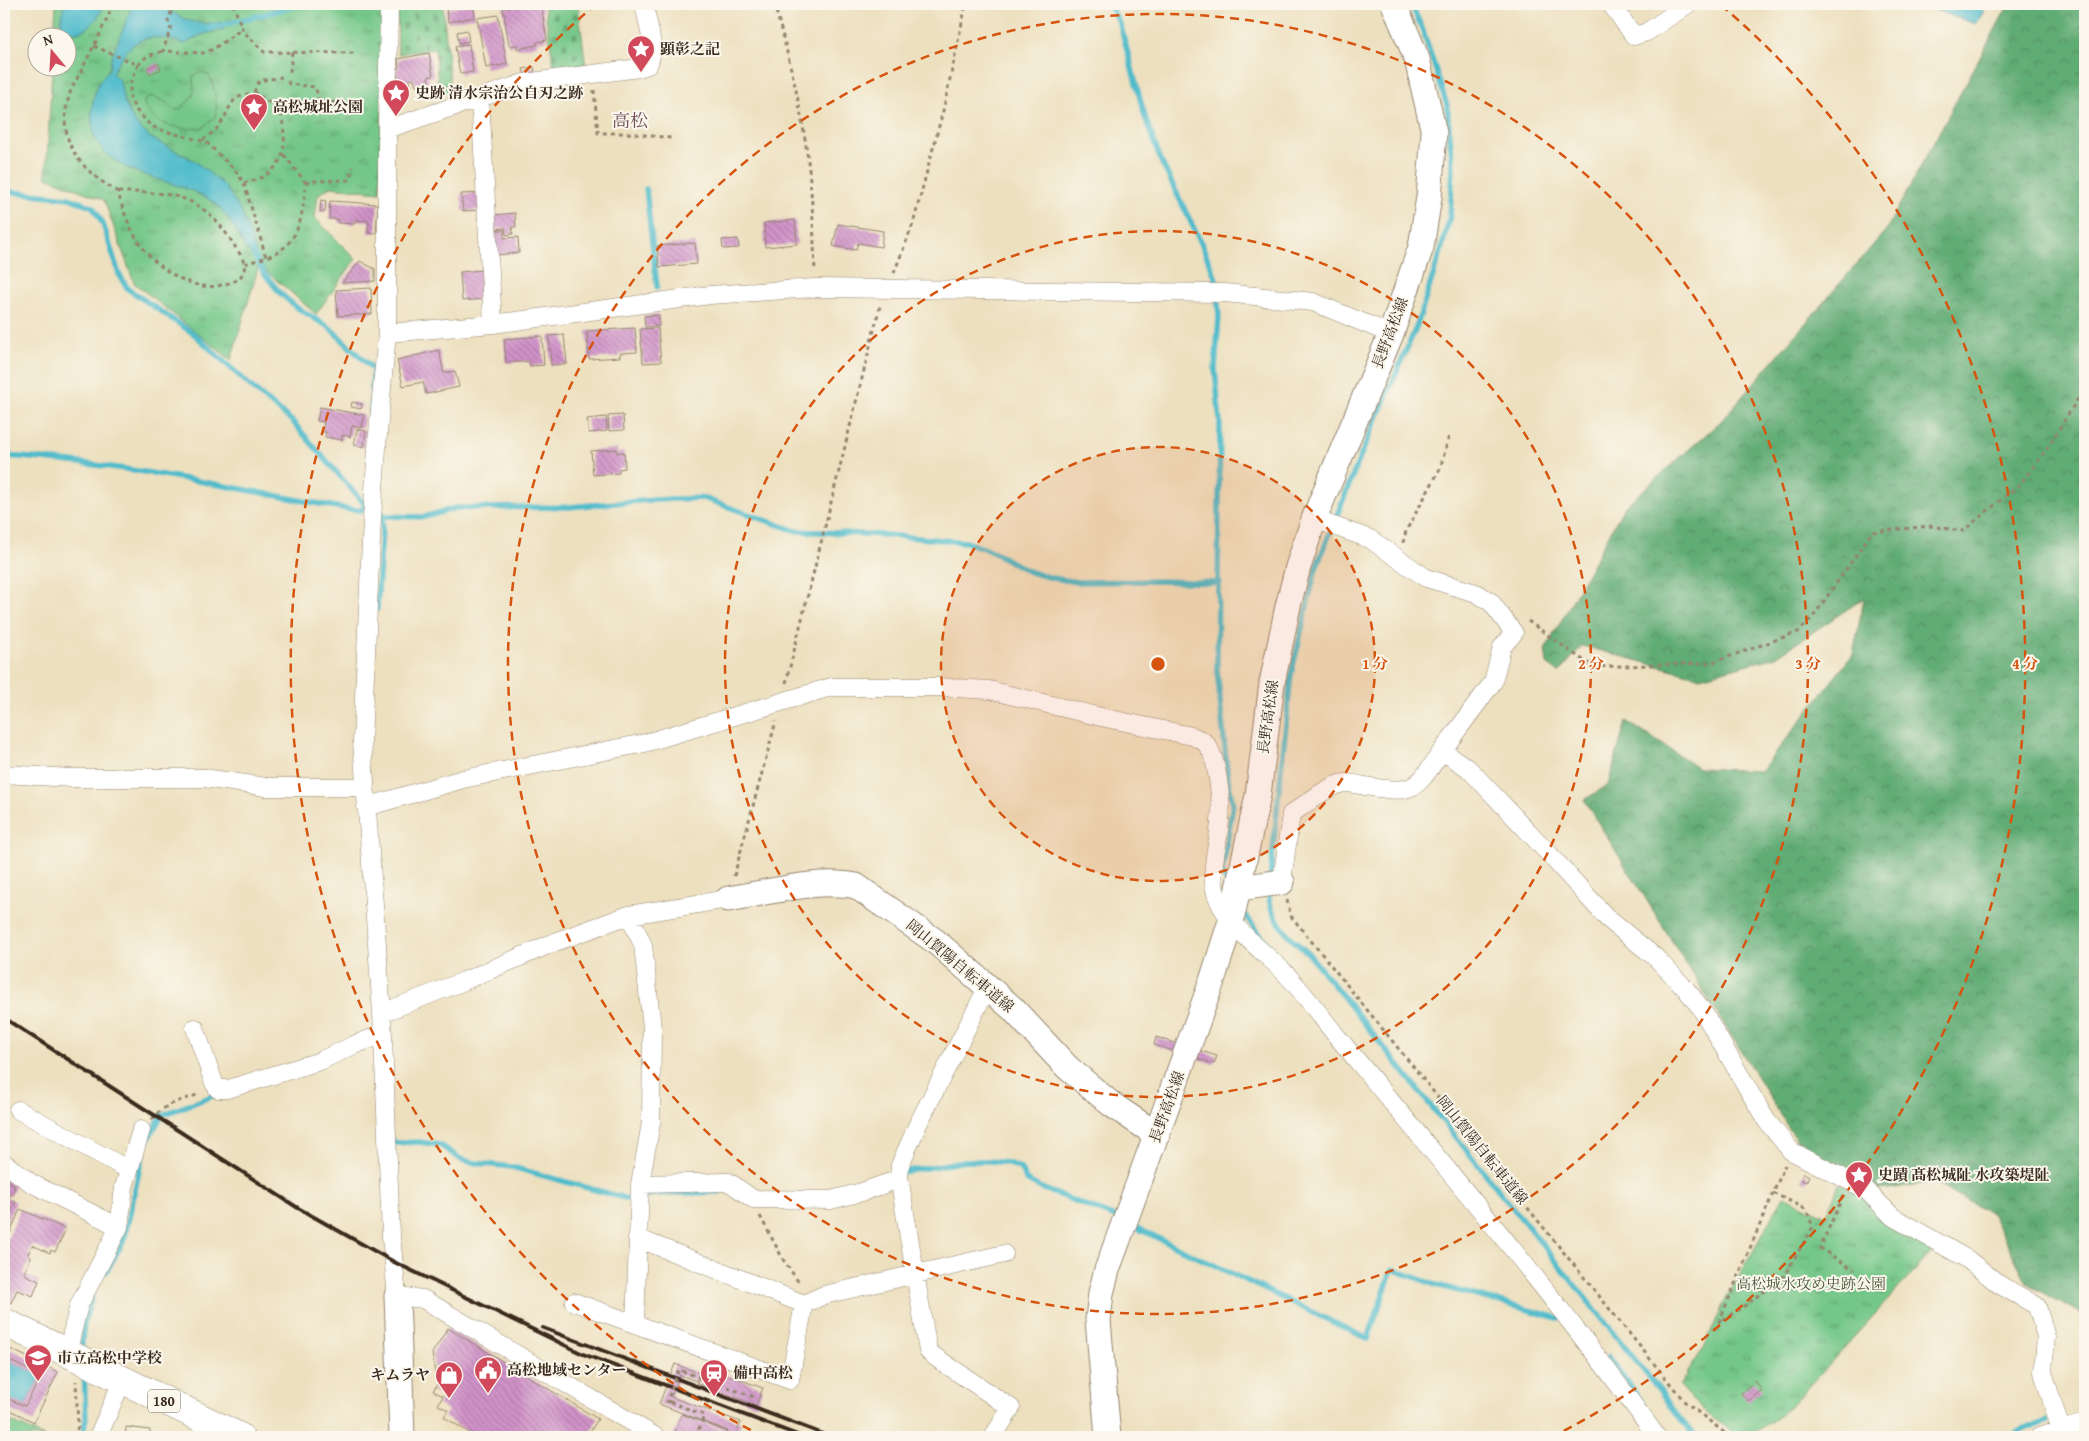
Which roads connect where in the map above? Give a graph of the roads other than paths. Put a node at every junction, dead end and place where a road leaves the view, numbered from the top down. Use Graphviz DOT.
graph roads {
  1 [pos="389,4"];
  2 [pos="644,4"];
  3 [pos="1394,4"];
  4 [pos="1611,4"];
  5 [pos="1688,4"];
  6 [pos="480,98"];
  7 [pos="387,129"];
  8 [pos="493,324"];
  9 [pos="387,333"];
  10 [pos="1391,334"];
  11 [pos="1324,523"];
  12 [pos="1442,751"];
  13 [pos="4,774"];
  14 [pos="365,787"];
  15 [pos="370,806"];
  16 [pos="1264,884"];
  17 [pos="728,899"];
  18 [pos="629,915"];
  19 [pos="1231,921"];
  20 [pos="988,986"];
  21 [pos="386,1011"];
  22 [pos="195,1028"];
  23 [pos="383,1034"];
  24 [pos="18,1110"];
  25 [pos="141,1130"];
  26 [pos="1157,1135"];
  27 [pos="4,1163"];
  28 [pos="129,1170"];
  29 [pos="899,1176"];
  30 [pos="640,1192"];
  31 [pos="116,1233"];
  32 [pos="637,1238"];
  33 [pos="1004,1254"];
  34 [pos="915,1274"];
  35 [pos="397,1296"];
  36 [pos="574,1302"];
  37 [pos="809,1302"];
  38 [pos="4,1322"];
  39 [pos="635,1324"];
  40 [pos="77,1358"];
  41 [pos="122,1381"];
  42 [pos="2085,1423"];
  43 [pos="2061,1430"];
  44 [pos="98,1437"];
  45 [pos="240,1437"];
  46 [pos="402,1437"];
  47 [pos="656,1437"];
  48 [pos="993,1437"];
  49 [pos="1108,1437"];
  50 [pos="1657,1437"];
  51 [pos="2040,1437"];
  1 -- 7 [label="street"];
  2 -- 6 [label="street"];
  3 -- 10 [label="main road, 長野高松線"];
  4 -- 5 [label="street"];
  6 -- 7 [label="street"];
  6 -- 8 [label="street"];
  7 -- 9 [label="street"];
  8 -- 9 [label="street"];
  8 -- 10 [label="street"];
  9 -- 14 [label="street"];
  10 -- 11 [label="main road, 長野高松線"];
  11 -- 12 [label="street"];
  11 -- 16 [label="main road, 長野高松線"];
  12 -- 16 [label="street"];
  12 -- 43 [label="street"];
  13 -- 14 [label="street"];
  14 -- 15 [label="street"];
  15 -- 19 [label="street"];
  15 -- 21 [label="street"];
  16 -- 19 [label="main road, 長野高松線"];
  17 -- 18 [label="street"];
  17 -- 20 [label="main road, 岡山賀陽自転車道線"];
  18 -- 21 [label="street"];
  18 -- 30 [label="street"];
  19 -- 26 [label="main road, 長野高松線"];
  19 -- 50 [label="street"];
  20 -- 26 [label="main road, 岡山賀陽自転車道線"];
  20 -- 29 [label="street"];
  21 -- 23 [label="street"];
  22 -- 23 [label="street"];
  23 -- 35 [label="street"];
  24 -- 28 [label="street"];
  25 -- 28 [label="street"];
  26 -- 49 [label="main road, 長野高松線"];
  27 -- 31 [label="street"];
  28 -- 31 [label="street"];
  29 -- 30 [label="street"];
  29 -- 34 [label="street"];
  30 -- 32 [label="street"];
  31 -- 40 [label="street"];
  32 -- 37 [label="street"];
  32 -- 39 [label="street"];
  33 -- 34 [label="street"];
  34 -- 37 [label="street"];
  34 -- 48 [label="street"];
  35 -- 46 [label="main road"];
  35 -- 47 [label="street"];
  36 -- 39 [label="street"];
  37 -- 39 [label="street"];
  38 -- 40 [label="highway, 180"];
  40 -- 41 [label="highway, 180"];
  41 -- 44 [label="street"];
  41 -- 45 [label="highway, 180"];
  42 -- 43 [label="street"];
  43 -- 51 [label="street"];
}
